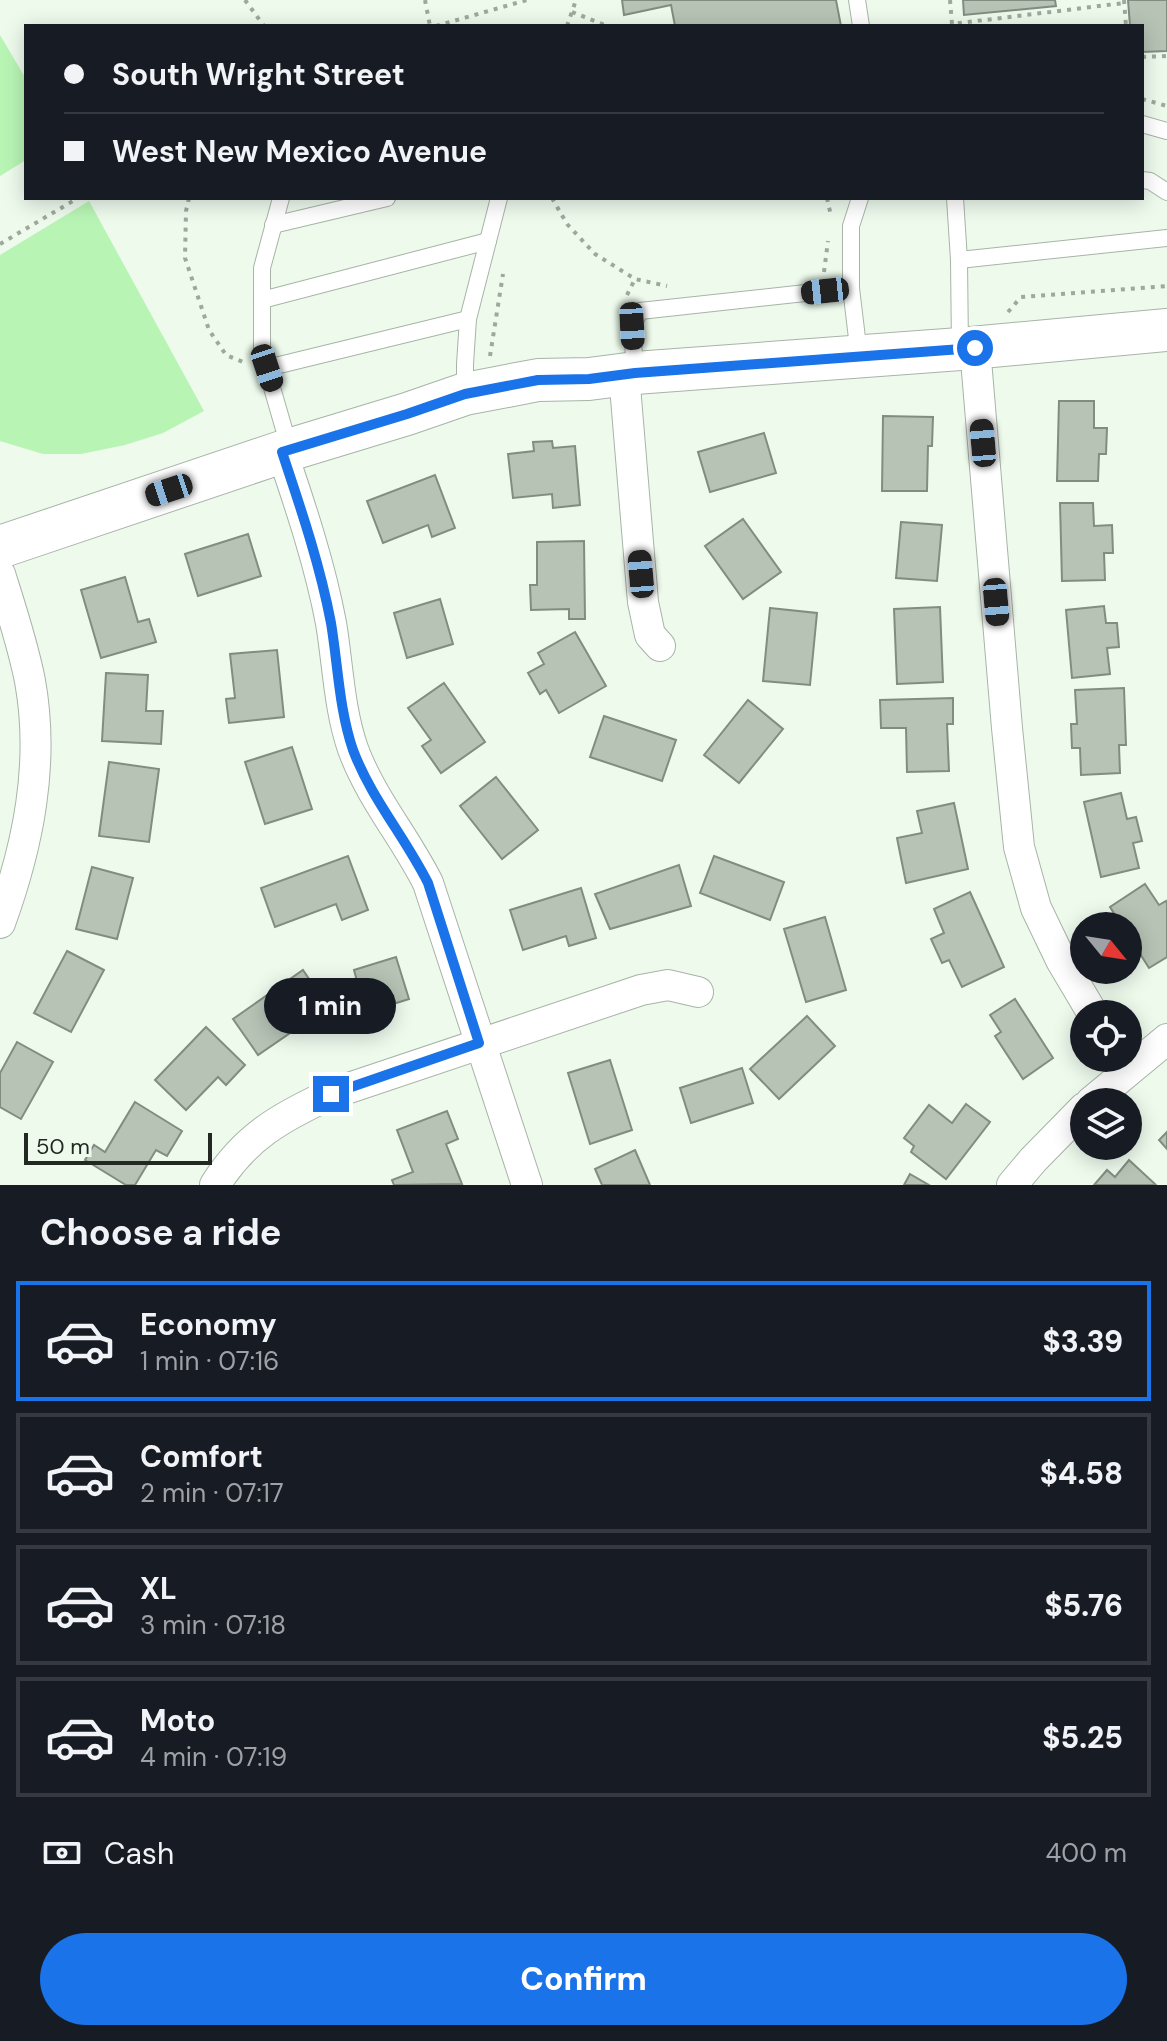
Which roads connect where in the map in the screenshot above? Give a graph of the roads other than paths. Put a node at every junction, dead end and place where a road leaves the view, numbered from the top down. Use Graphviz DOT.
graph roads {
  1 [pos="857,0"];
  2 [pos="861,24"];
  3 [pos="1144,125"];
  4 [pos="1167,131"];
  5 [pos="1144,180"];
  6 [pos="1167,192"];
  7 [pos="280,200"];
  8 [pos="379,200"];
  9 [pos="498,200"];
  10 [pos="859,200"];
  11 [pos="955,200"];
  12 [pos="273,225"];
  13 [pos="1167,238"];
  14 [pos="488,241"];
  15 [pos="959,260"];
  16 [pos="851,288"];
  17 [pos="262,300"];
  18 [pos="468,319"];
  19 [pos="1167,330"];
  20 [pos="965,338"];
  21 [pos="859,357"];
  22 [pos="267,368"];
  23 [pos="630,374"];
  24 [pos="465,394"];
  25 [pos="286,451"];
  26 [pos="0,547"];
  27 [pos="0,574"];
  28 [pos="660,646"];
  29 [pos="0,923"];
  30 [pos="698,992"];
  31 [pos="1085,1000"];
  32 [pos="1167,1039"];
  33 [pos="479,1043"];
  34 [pos="1142,1055"];
  35 [pos="1120,1072"];
  36 [pos="1105,1088"];
  37 [pos="1070,1122"];
  38 [pos="215,1185"];
  39 [pos="527,1185"];
  40 [pos="1012,1185"];
  1 -- 2 [label="lane"];
  3 -- 4 [label="lane"];
  5 -- 6 [label="lane"];
  7 -- 12 [label="lane"];
  8 -- 12 [label="lane"];
  9 -- 14 [label="lane"];
  10 -- 16 [label="lane"];
  11 -- 15 [label="lane"];
  12 -- 17 [label="lane"];
  13 -- 15 [label="lane"];
  14 -- 17 [label="lane"];
  14 -- 18 [label="lane"];
  15 -- 20 [label="lane"];
  16 -- 21 [label="lane"];
  16 -- 23 [label="lane"];
  17 -- 22 [label="lane"];
  18 -- 22 [label="lane"];
  18 -- 24 [label="lane"];
  19 -- 20 [label="street"];
  20 -- 21 [label="street"];
  20 -- 31 [label="street"];
  21 -- 23 [label="street"];
  22 -- 25 [label="lane"];
  23 -- 24 [label="street"];
  23 -- 28 [label="street"];
  24 -- 25 [label="street"];
  25 -- 26 [label="street"];
  25 -- 33 [label="street"];
  27 -- 29 [label="street"];
  30 -- 33 [label="street"];
  32 -- 34 [label="street"];
  33 -- 38 [label="street"];
  33 -- 39 [label="street"];
  35 -- 36 [label="street"];
  37 -- 40 [label="street"];
}
